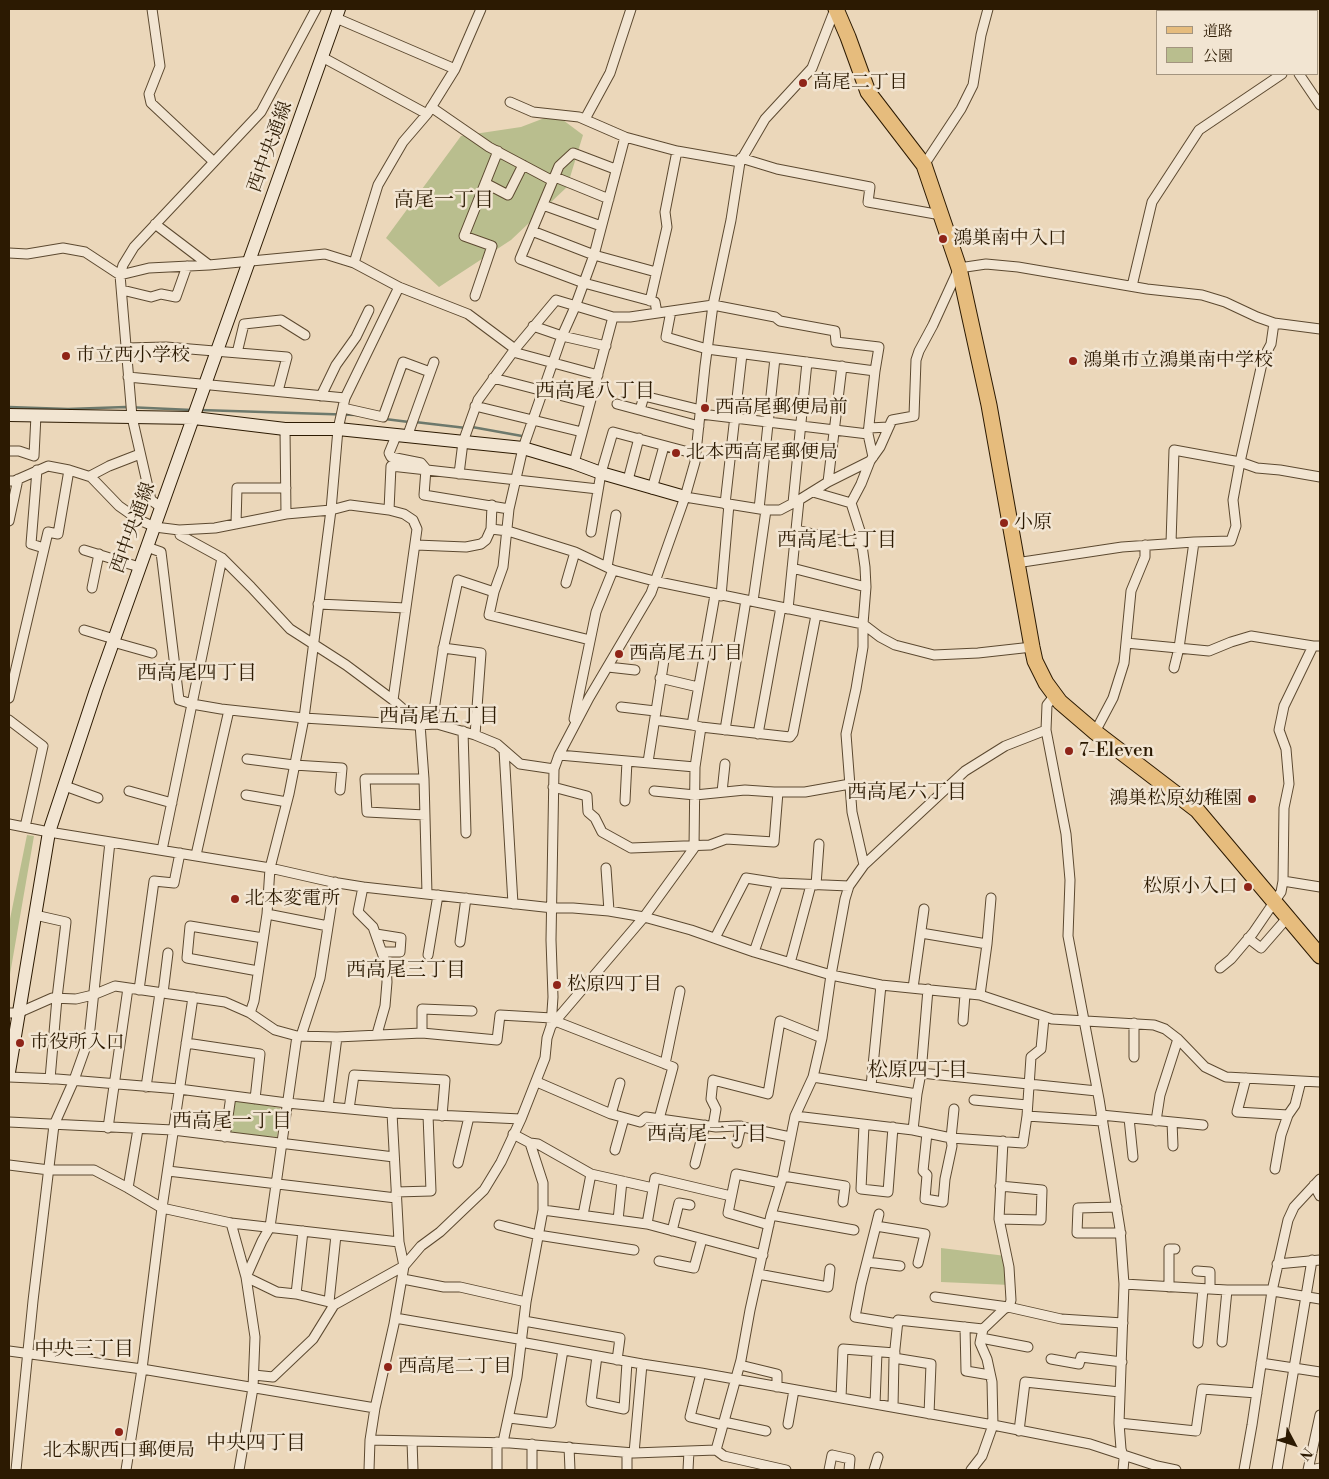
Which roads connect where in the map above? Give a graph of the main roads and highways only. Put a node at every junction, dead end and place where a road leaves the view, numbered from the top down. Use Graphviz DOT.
graph roads {
  1 [pos="835,9"];
  2 [pos="1320,956"];
  1 -- 2 [label="main road"];
}
